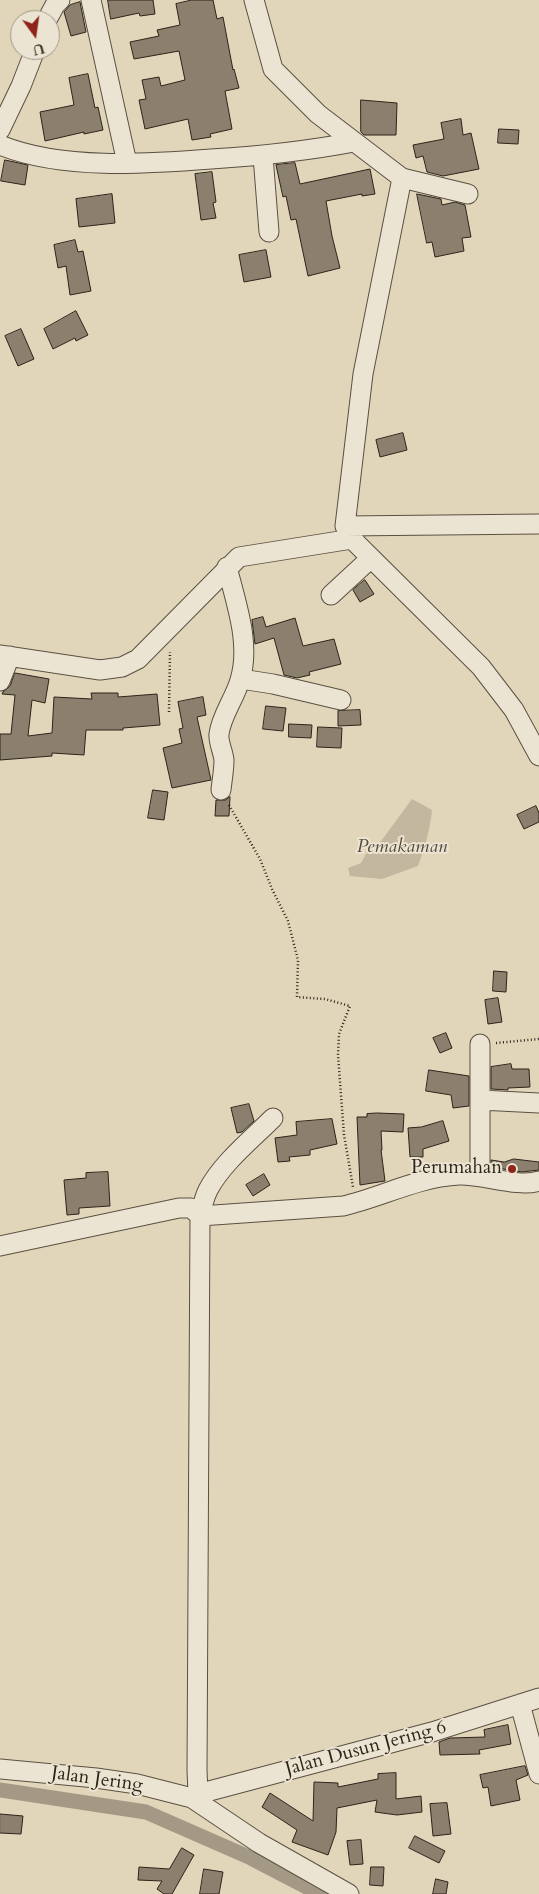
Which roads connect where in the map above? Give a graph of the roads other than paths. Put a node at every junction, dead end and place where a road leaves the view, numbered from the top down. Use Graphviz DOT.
graph roads {
  1 [pos="60,0"];
  2 [pos="91,0"];
  3 [pos="254,0"];
  4 [pos="52,10"];
  5 [pos="31,60"];
  6 [pos="0,130"];
  7 [pos="354,142"];
  8 [pos="0,144"];
  9 [pos="263,156"];
  10 [pos="127,163"];
  11 [pos="402,178"];
  12 [pos="468,194"];
  13 [pos="269,232"];
  14 [pos="539,524"];
  15 [pos="348,532"];
  16 [pos="371,558"];
  17 [pos="227,567"];
  18 [pos="331,595"];
  19 [pos="5,655"];
  20 [pos="241,679"];
  21 [pos="0,681"];
  22 [pos="341,700"];
  23 [pos="539,756"];
  24 [pos="220,790"];
  25 [pos="480,1044"];
  26 [pos="480,1100"];
  27 [pos="539,1103"];
  28 [pos="273,1118"];
  29 [pos="480,1175"];
  30 [pos="539,1181"];
  31 [pos="200,1216"];
  32 [pos="0,1246"];
  33 [pos="539,1698"];
  34 [pos="520,1704"];
  35 [pos="0,1769"];
  36 [pos="539,1774"];
  37 [pos="195,1796"];
  38 [pos="349,1894"];
  1 -- 4 [label="street"];
  2 -- 10 [label="street"];
  3 -- 7 [label="street"];
  5 -- 6 [label="street"];
  7 -- 9 [label="street"];
  7 -- 11 [label="street"];
  8 -- 10 [label="street"];
  9 -- 10 [label="street"];
  9 -- 13 [label="street"];
  11 -- 12 [label="street"];
  11 -- 15 [label="street"];
  14 -- 15 [label="street"];
  15 -- 16 [label="street"];
  15 -- 17 [label="street"];
  16 -- 18 [label="street"];
  16 -- 23 [label="street"];
  17 -- 19 [label="street"];
  17 -- 20 [label="street"];
  19 -- 21 [label="street"];
  20 -- 22 [label="street"];
  20 -- 24 [label="street"];
  25 -- 26 [label="street"];
  26 -- 27 [label="street"];
  26 -- 29 [label="street"];
  28 -- 31 [label="street"];
  29 -- 30 [label="street"];
  29 -- 31 [label="street"];
  31 -- 32 [label="street"];
  31 -- 37 [label="street"];
  33 -- 34 [label="street, Jalan Dusun Jering 6"];
  34 -- 36 [label="street"];
  34 -- 37 [label="street, Jalan Dusun Jering 6"];
  35 -- 37 [label="street, Jalan Jering"];
  37 -- 38 [label="street"];
}
